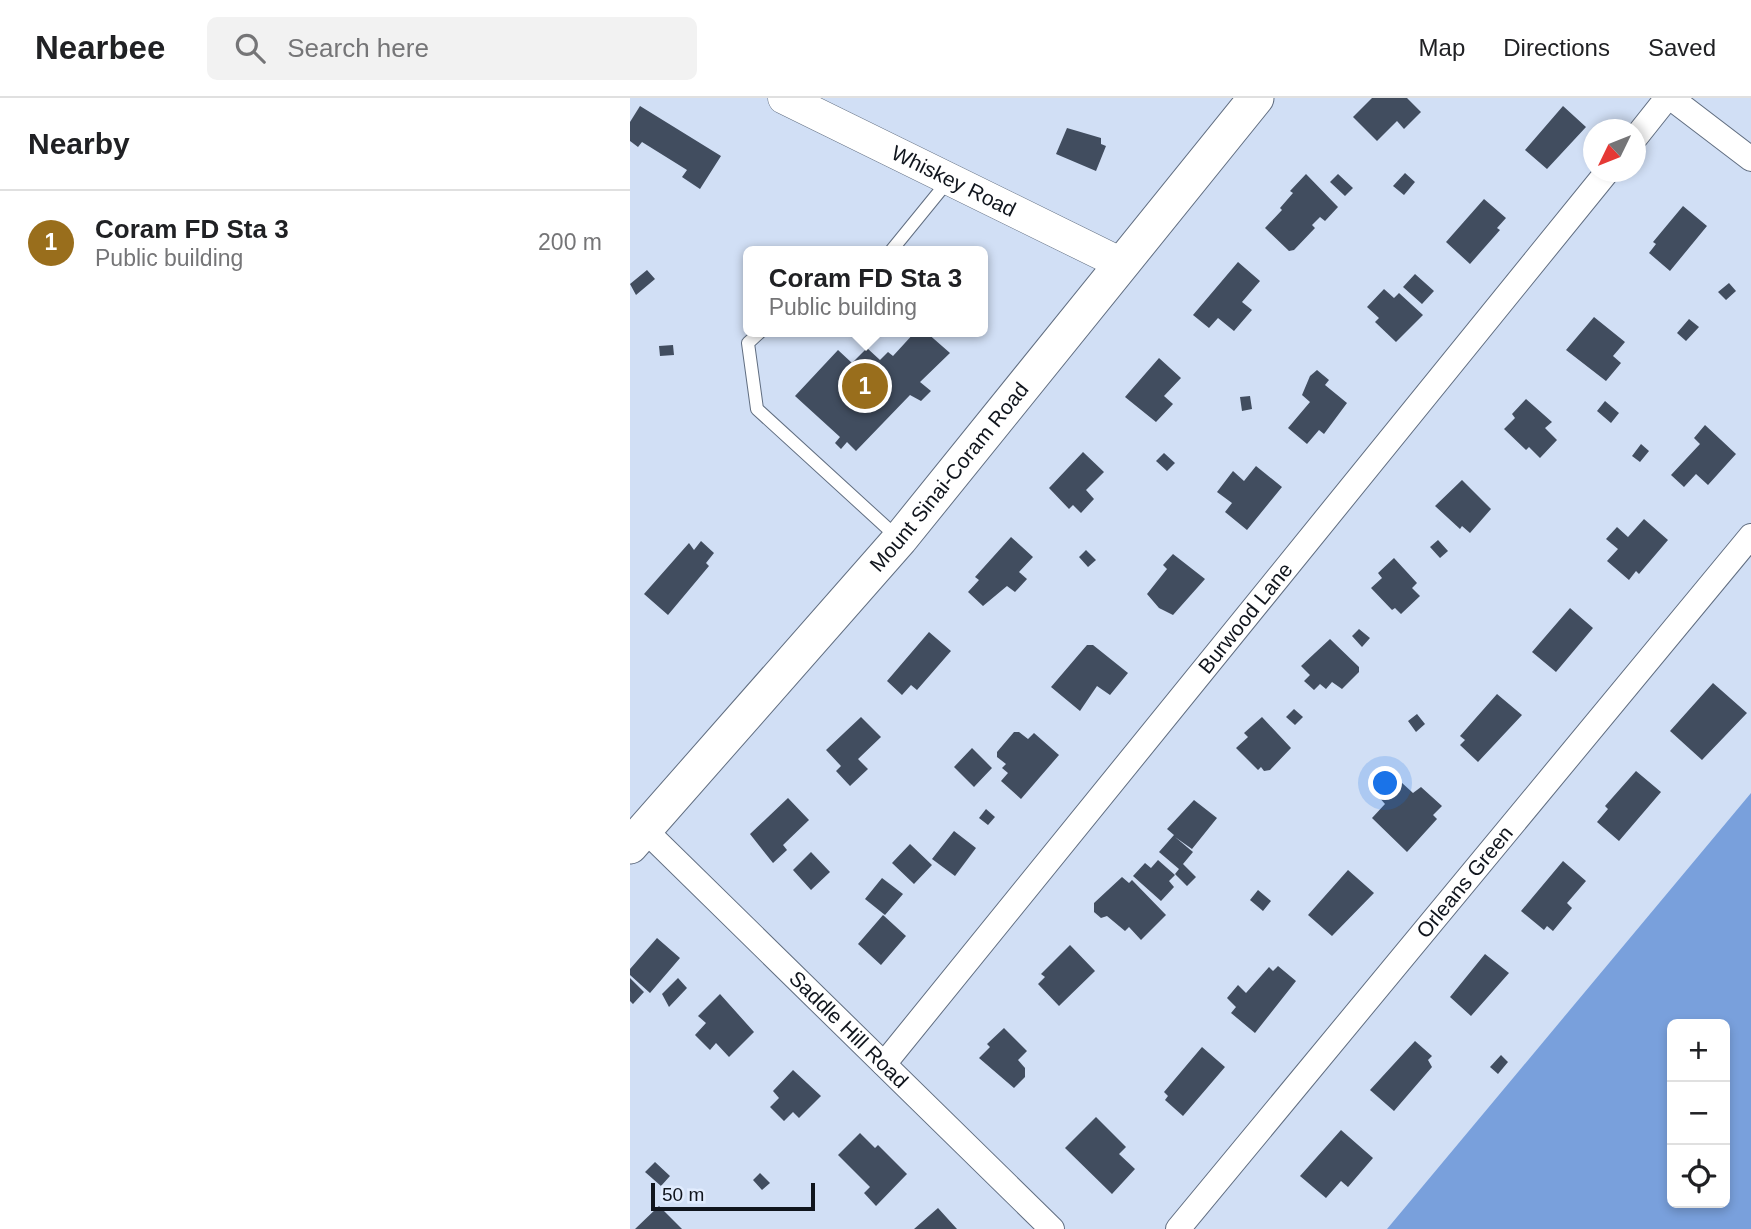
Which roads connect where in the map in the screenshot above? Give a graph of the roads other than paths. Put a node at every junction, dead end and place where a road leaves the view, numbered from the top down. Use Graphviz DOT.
graph roads {
  1 [pos="784,98"];
  2 [pos="1256,98"];
  3 [pos="1669,98"];
  4 [pos="1646,125"];
  5 [pos="1751,159"];
  6 [pos="948,180"];
  7 [pos="1599,182"];
  8 [pos="895,246"];
  9 [pos="1122,264"];
  10 [pos="754,337"];
  11 [pos="1751,536"];
  12 [pos="900,539"];
  13 [pos="637,838"];
  14 [pos="884,1065"];
  15 [pos="1052,1229"];
  16 [pos="1178,1229"];
  1 -- 6 [label="street, Whiskey Road"];
  2 -- 9 [label="main road, Mount Sinai-Coram Road"];
  3 -- 4 [label="street"];
  3 -- 5 [label="street"];
  6 -- 8 [label="lane"];
  6 -- 9 [label="street, Whiskey Road"];
  7 -- 14 [label="street, Burwood Lane"];
  9 -- 12 [label="main road, Mount Sinai-Coram Road"];
  10 -- 12 [label="lane"];
  11 -- 16 [label="street, Orleans Green"];
  12 -- 13 [label="main road, Mount Sinai-Coram Road"];
  13 -- 14 [label="street, Saddle Hill Road"];
  14 -- 15 [label="street, Saddle Hill Road"];
}
